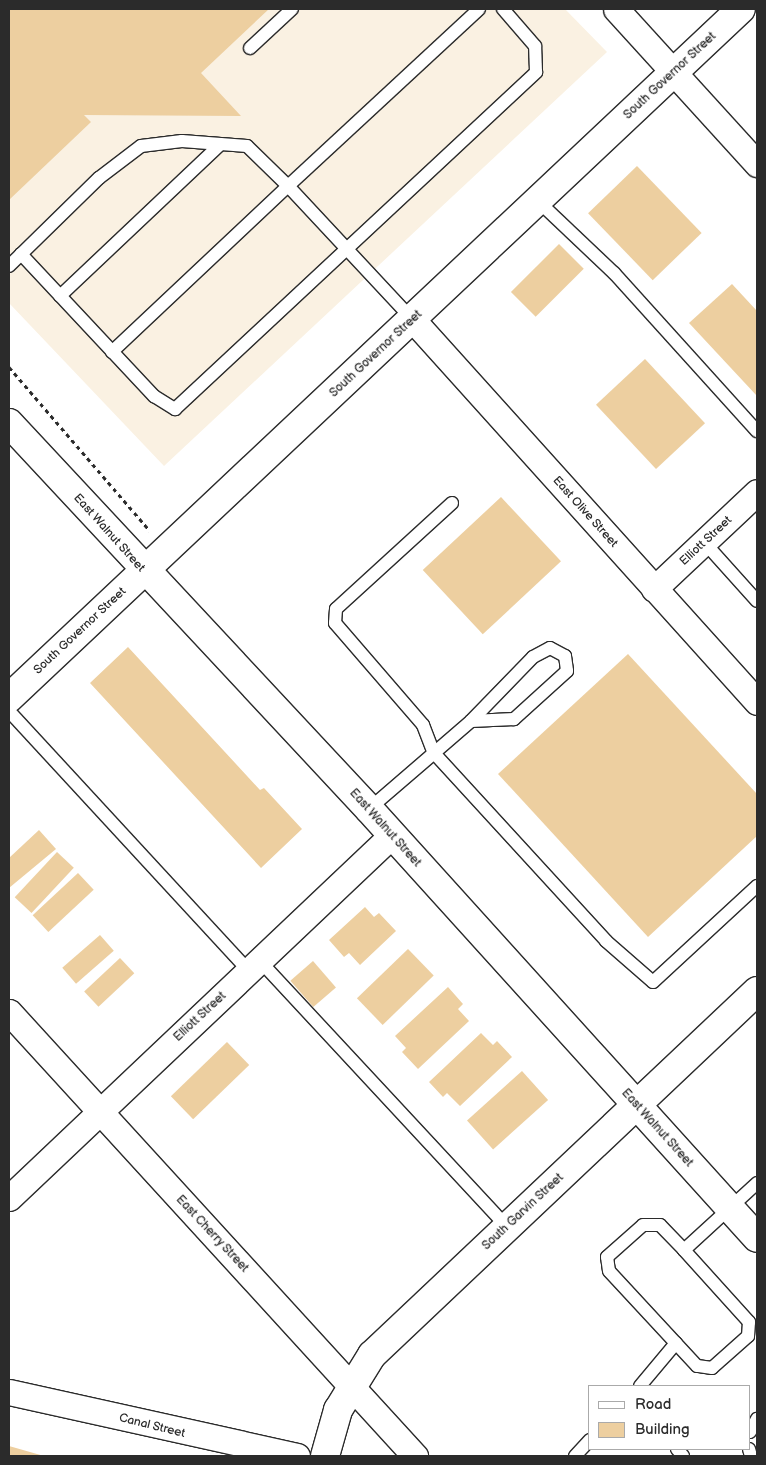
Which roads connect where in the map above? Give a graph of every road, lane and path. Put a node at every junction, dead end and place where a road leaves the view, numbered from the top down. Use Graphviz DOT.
graph roads {
  1 [pos="292,9"];
  2 [pos="479,9"];
  3 [pos="503,9"];
  4 [pos="616,9"];
  5 [pos="742,9"];
  6 [pos="250,48"];
  7 [pos="674,72"];
  8 [pos="221,144"];
  9 [pos="757,164"];
  10 [pos="288,186"];
  11 [pos="538,201"];
  12 [pos="347,248"];
  13 [pos="21,254"];
  14 [pos="9,266"];
  15 [pos="60,296"];
  16 [pos="413,320"];
  17 [pos="112,352"];
  18 [pos="9,423"];
  19 [pos="757,431"];
  20 [pos="757,492"];
  21 [pos="452,503"];
  22 [pos="704,542"];
  23 [pos="144,571"];
  24 [pos="654,589"];
  25 [pos="757,601"];
  26 [pos="9,698"];
  27 [pos="757,702"];
  28 [pos="9,711"];
  29 [pos="472,721"];
  30 [pos="434,753"];
  31 [pos="369,809"];
  32 [pos="391,836"];
  33 [pos="757,886"];
  34 [pos="254,966"];
  35 [pos="757,991"];
  36 [pos="9,1012"];
  37 [pos="636,1105"];
  38 [pos="100,1111"];
  39 [pos="757,1183"];
  40 [pos="9,1198"];
  41 [pos="730,1208"];
  42 [pos="507,1227"];
  43 [pos="757,1238"];
  44 [pos="684,1250"];
  45 [pos="676,1343"];
  46 [pos="352,1384"];
  47 [pos="641,1385"];
  48 [pos="9,1392"];
  49 [pos="757,1419"];
  50 [pos="751,1430"];
  51 [pos="588,1442"];
  52 [pos="297,1456"];
  53 [pos="325,1456"];
  54 [pos="415,1456"];
  55 [pos="575,1456"];
  1 -- 6 [label="lane"];
  2 -- 10 [label="lane"];
  3 -- 12 [label="lane"];
  4 -- 7 [label="street"];
  5 -- 7 [label="main road, South Governor Street"];
  7 -- 9 [label="street"];
  7 -- 11 [label="main road, South Governor Street"];
  8 -- 10 [label="lane"];
  8 -- 13 [label="lane"];
  8 -- 15 [label="lane"];
  10 -- 12 [label="lane"];
  10 -- 17 [label="lane"];
  11 -- 16 [label="main road, South Governor Street"];
  11 -- 19 [label="lane"];
  12 -- 16 [label="lane"];
  12 -- 17 [label="lane"];
  13 -- 14 [label="lane"];
  13 -- 15 [label="lane"];
  15 -- 17 [label="lane"];
  16 -- 23 [label="main road, South Governor Street"];
  16 -- 24 [label="street, East Olive Street"];
  18 -- 23 [label="main road, East Walnut Street"];
  20 -- 22 [label="street, Elliott Street"];
  21 -- 30 [label="lane"];
  22 -- 24 [label="street, Elliott Street"];
  22 -- 25 [label="lane"];
  23 -- 26 [label="main road, South Governor Street"];
  23 -- 31 [label="main road, East Walnut Street"];
  24 -- 27 [label="street, East Olive Street"];
  28 -- 34 [label="lane"];
  29 -- 29 [label="lane"];
  29 -- 30 [label="lane"];
  30 -- 31 [label="lane"];
  30 -- 33 [label="lane"];
  31 -- 32 [label="main road, East Walnut Street"];
  32 -- 34 [label="street, Elliott Street"];
  32 -- 37 [label="main road, East Walnut Street"];
  34 -- 38 [label="street, Elliott Street"];
  34 -- 42 [label="lane"];
  35 -- 37 [label="main road, South Garvin Street"];
  36 -- 38 [label="street, East Cherry Street"];
  37 -- 41 [label="main road, East Walnut Street"];
  37 -- 42 [label="main road, South Garvin Street"];
  38 -- 40 [label="street, Elliott Street"];
  38 -- 46 [label="street, East Cherry Street"];
  39 -- 41 [label="lane"];
  41 -- 43 [label="main road, East Walnut Street"];
  41 -- 44 [label="lane"];
  42 -- 46 [label="main road, South Garvin Street"];
  44 -- 45 [label="lane"];
  44 -- 45 [label="lane"];
  45 -- 47 [label="lane"];
  46 -- 53 [label="main road, South Garvin Street"];
  46 -- 54 [label="street, East Cherry Street"];
  48 -- 52 [label="street, Canal Street"];
  49 -- 50 [label="lane"];
  51 -- 55 [label="lane"];
}
